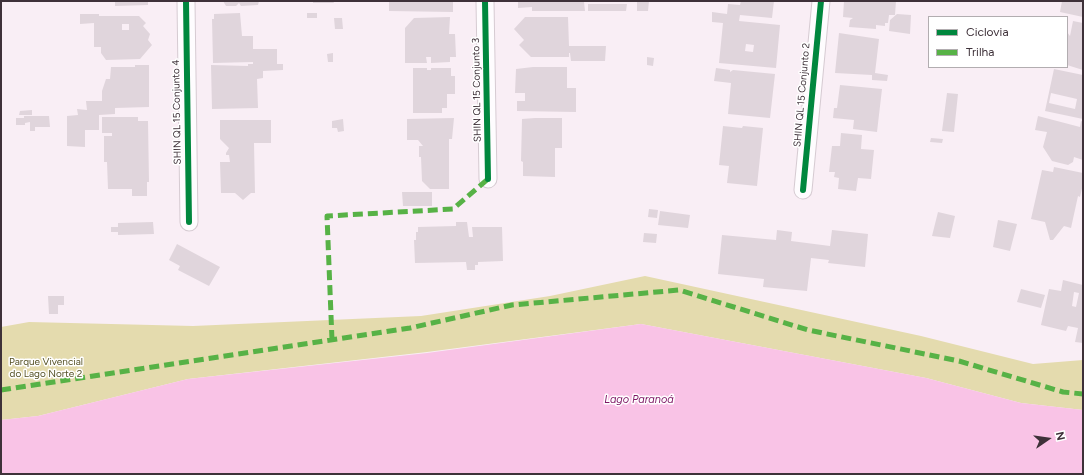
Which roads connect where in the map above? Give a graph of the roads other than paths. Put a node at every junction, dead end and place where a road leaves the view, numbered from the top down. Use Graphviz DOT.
graph roads {
  1 [pos="186,1"];
  2 [pos="485,1"];
  3 [pos="821,1"];
  4 [pos="488,178"];
  5 [pos="803,190"];
  6 [pos="189,222"];
  1 -- 6 [label="street, SHIN QL 15 Conjunto 4"];
  2 -- 4 [label="street, SHIN QL 15 Conjunto 3"];
  3 -- 5 [label="street, SHIN QL 15 Conjunto 2"];
}
